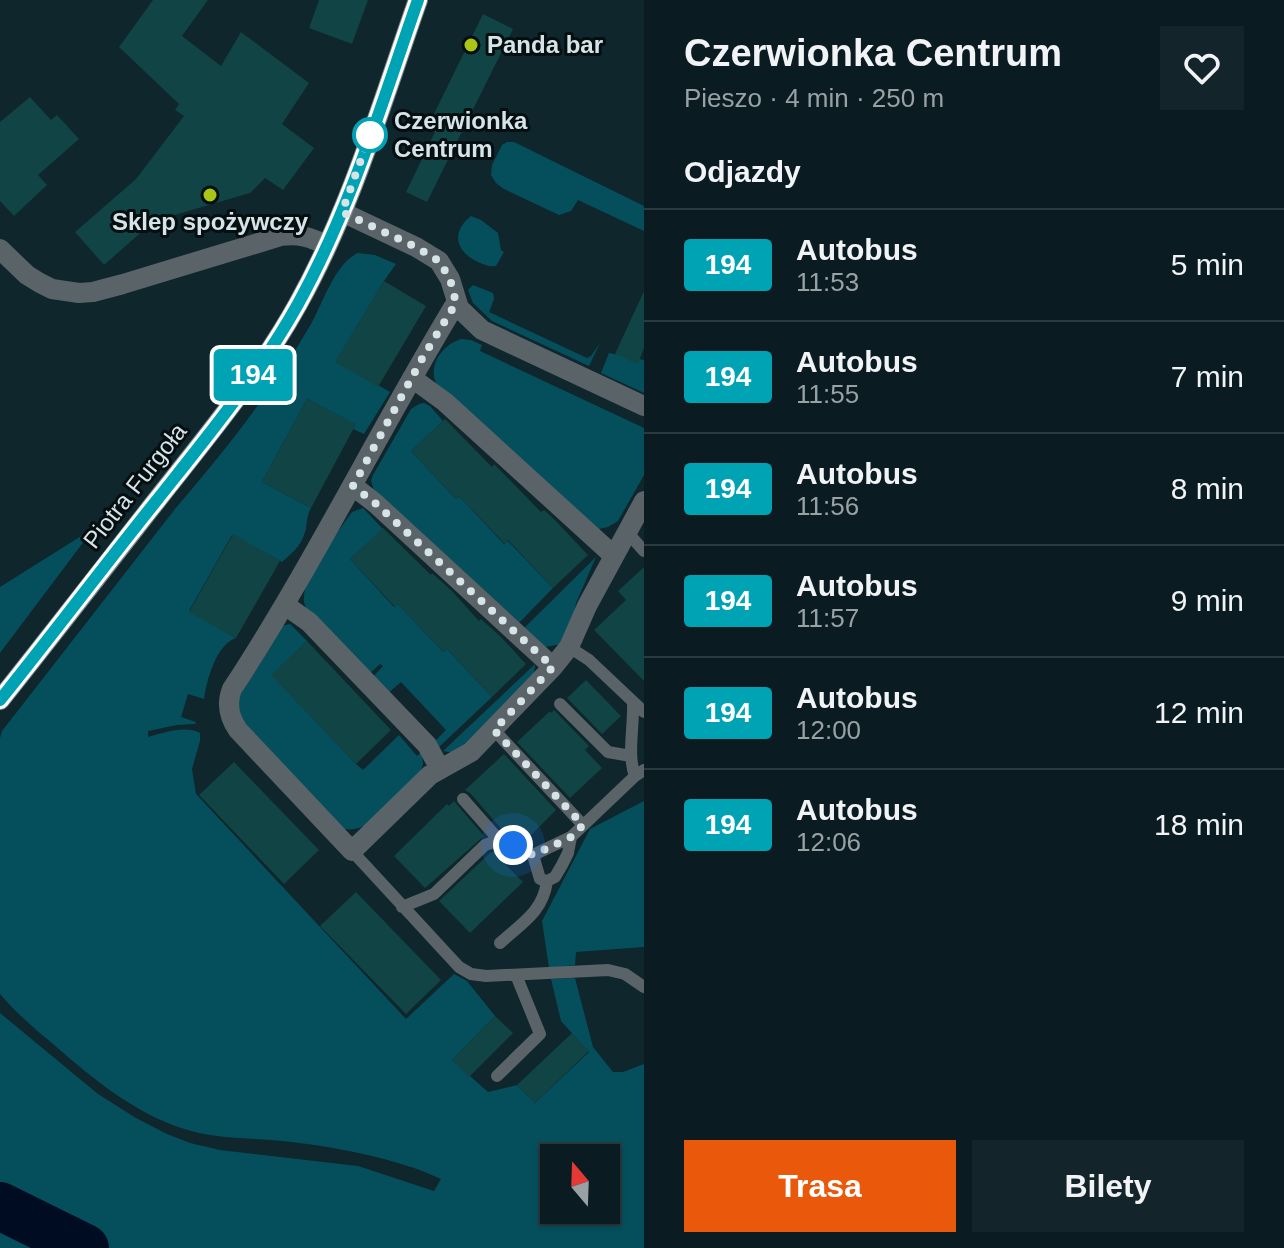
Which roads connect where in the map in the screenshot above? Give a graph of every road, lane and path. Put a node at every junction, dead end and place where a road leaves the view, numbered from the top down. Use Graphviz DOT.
graph roads {
  1 [pos="418,0"];
  2 [pos="342,212"];
  3 [pos="327,245"];
  4 [pos="0,249"];
  5 [pos="456,303"];
  6 [pos="412,378"];
  7 [pos="644,406"];
  8 [pos="353,486"];
  9 [pos="644,501"];
  10 [pos="627,532"];
  11 [pos="644,551"];
  12 [pos="614,556"];
  13 [pos="285,605"];
  14 [pos="569,647"];
  15 [pos="553,667"];
  16 [pos="0,700"];
  17 [pos="633,703"];
  18 [pos="560,704"];
  19 [pos="644,712"];
  20 [pos="494,730"];
  21 [pos="631,756"];
  22 [pos="440,769"];
  23 [pos="639,773"];
  24 [pos="463,799"];
  25 [pos="583,825"];
  26 [pos="571,837"];
  27 [pos="499,840"];
  28 [pos="352,851"];
  29 [pos="533,855"];
  30 [pos="547,881"];
  31 [pos="402,907"];
  32 [pos="500,943"];
  33 [pos="516,975"];
  34 [pos="644,987"];
  35 [pos="497,1076"];
  1 -- 2 [label="main road, Piotra Furgoła"];
  2 -- 3 [label="main road, Piotra Furgoła"];
  2 -- 5 [label="street"];
  3 -- 4 [label="street"];
  3 -- 16 [label="main road, Piotra Furgoła"];
  5 -- 6 [label="street"];
  5 -- 7 [label="street"];
  6 -- 8 [label="street"];
  6 -- 12 [label="street"];
  8 -- 13 [label="street"];
  8 -- 15 [label="street"];
  9 -- 10 [label="street"];
  10 -- 11 [label="lane"];
  10 -- 12 [label="street"];
  12 -- 14 [label="street"];
  13 -- 22 [label="street"];
  13 -- 28 [label="street"];
  14 -- 15 [label="street"];
  14 -- 17 [label="lane"];
  15 -- 20 [label="street"];
  17 -- 19 [label="lane"];
  17 -- 21 [label="lane"];
  18 -- 21 [label="lane"];
  20 -- 22 [label="street"];
  20 -- 25 [label="lane"];
  21 -- 23 [label="lane"];
  22 -- 28 [label="street"];
  23 -- 25 [label="lane"];
  24 -- 27 [label="lane"];
  25 -- 26 [label="lane"];
  26 -- 29 [label="lane"];
  26 -- 30 [label="lane"];
  27 -- 29 [label="lane"];
  27 -- 31 [label="lane"];
  28 -- 31 [label="lane"];
  29 -- 30 [label="lane"];
  30 -- 32 [label="lane"];
  31 -- 33 [label="lane"];
  33 -- 34 [label="lane"];
  33 -- 35 [label="lane"];
}
